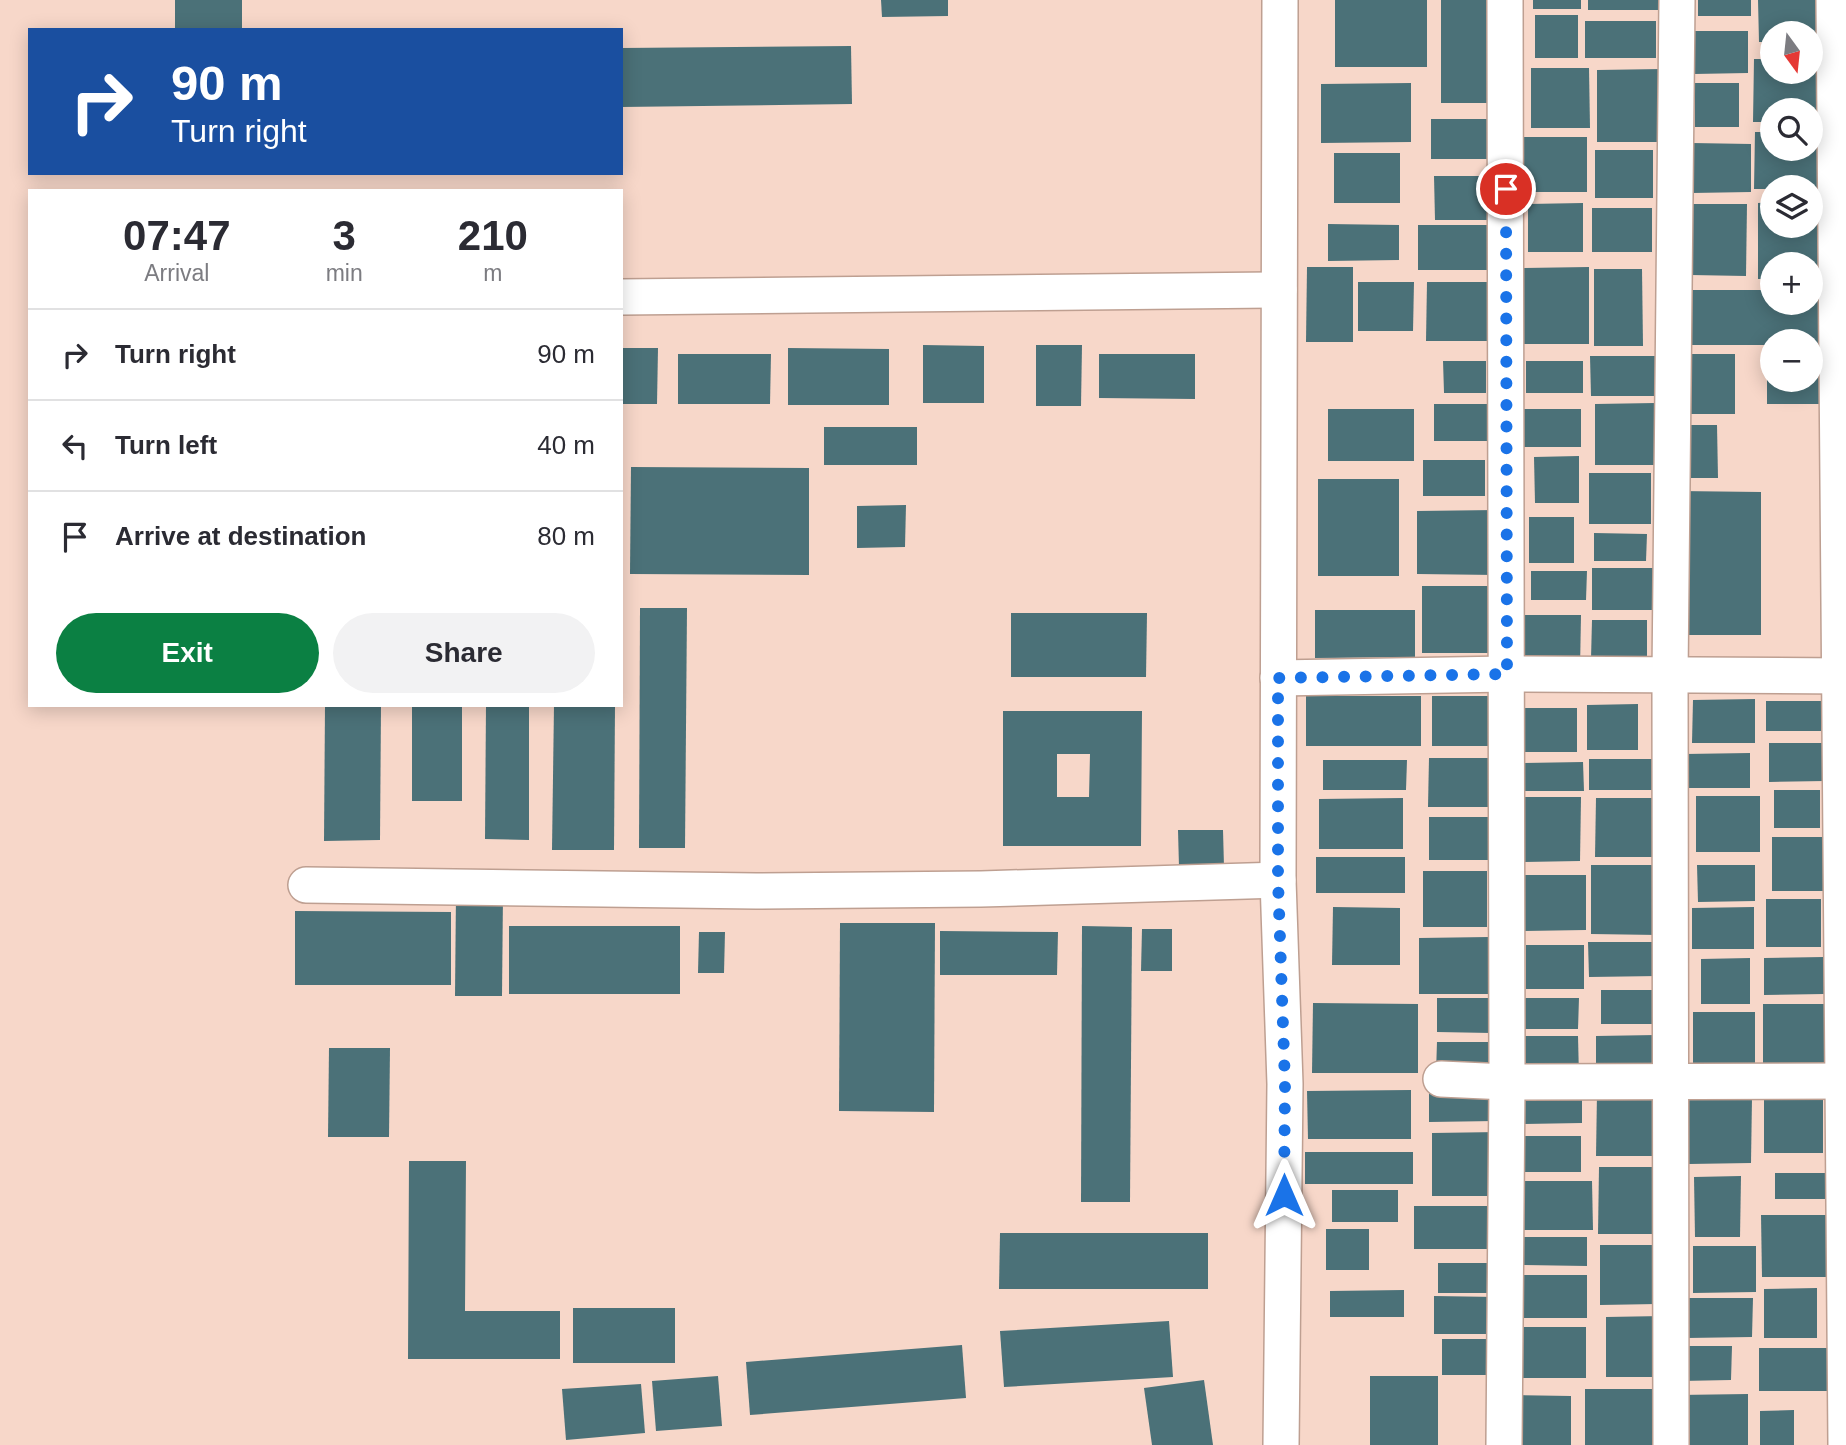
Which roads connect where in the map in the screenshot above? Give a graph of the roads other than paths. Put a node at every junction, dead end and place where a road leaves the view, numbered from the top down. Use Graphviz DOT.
graph roads {
  1 [pos="1280,0"];
  2 [pos="1505,0"];
  3 [pos="1677,0"];
  4 [pos="1834,0"];
  5 [pos="1279,290"];
  6 [pos="623,298"];
  7 [pos="1507,674"];
  8 [pos="1670,675"];
  9 [pos="1844,676"];
  10 [pos="1278,678"];
  11 [pos="1278,880"];
  12 [pos="306,885"];
  13 [pos="1441,1079"];
  14 [pos="1671,1081"];
  15 [pos="1844,1081"];
  16 [pos="1507,1082"];
  17 [pos="1281,1445"];
  18 [pos="1504,1445"];
  19 [pos="1671,1445"];
  20 [pos="1846,1445"];
  1 -- 5 [label="street"];
  2 -- 7 [label="street"];
  3 -- 8 [label="street"];
  4 -- 9 [label="street"];
  5 -- 6 [label="street"];
  5 -- 10 [label="street"];
  7 -- 8 [label="street"];
  7 -- 10 [label="street"];
  7 -- 16 [label="street"];
  8 -- 9 [label="street"];
  8 -- 14 [label="street"];
  9 -- 15 [label="street"];
  10 -- 11 [label="street"];
  11 -- 12 [label="street"];
  11 -- 17 [label="street"];
  13 -- 16 [label="street"];
  14 -- 15 [label="street"];
  14 -- 16 [label="street"];
  14 -- 19 [label="street"];
  15 -- 20 [label="street"];
  16 -- 18 [label="street"];
}
